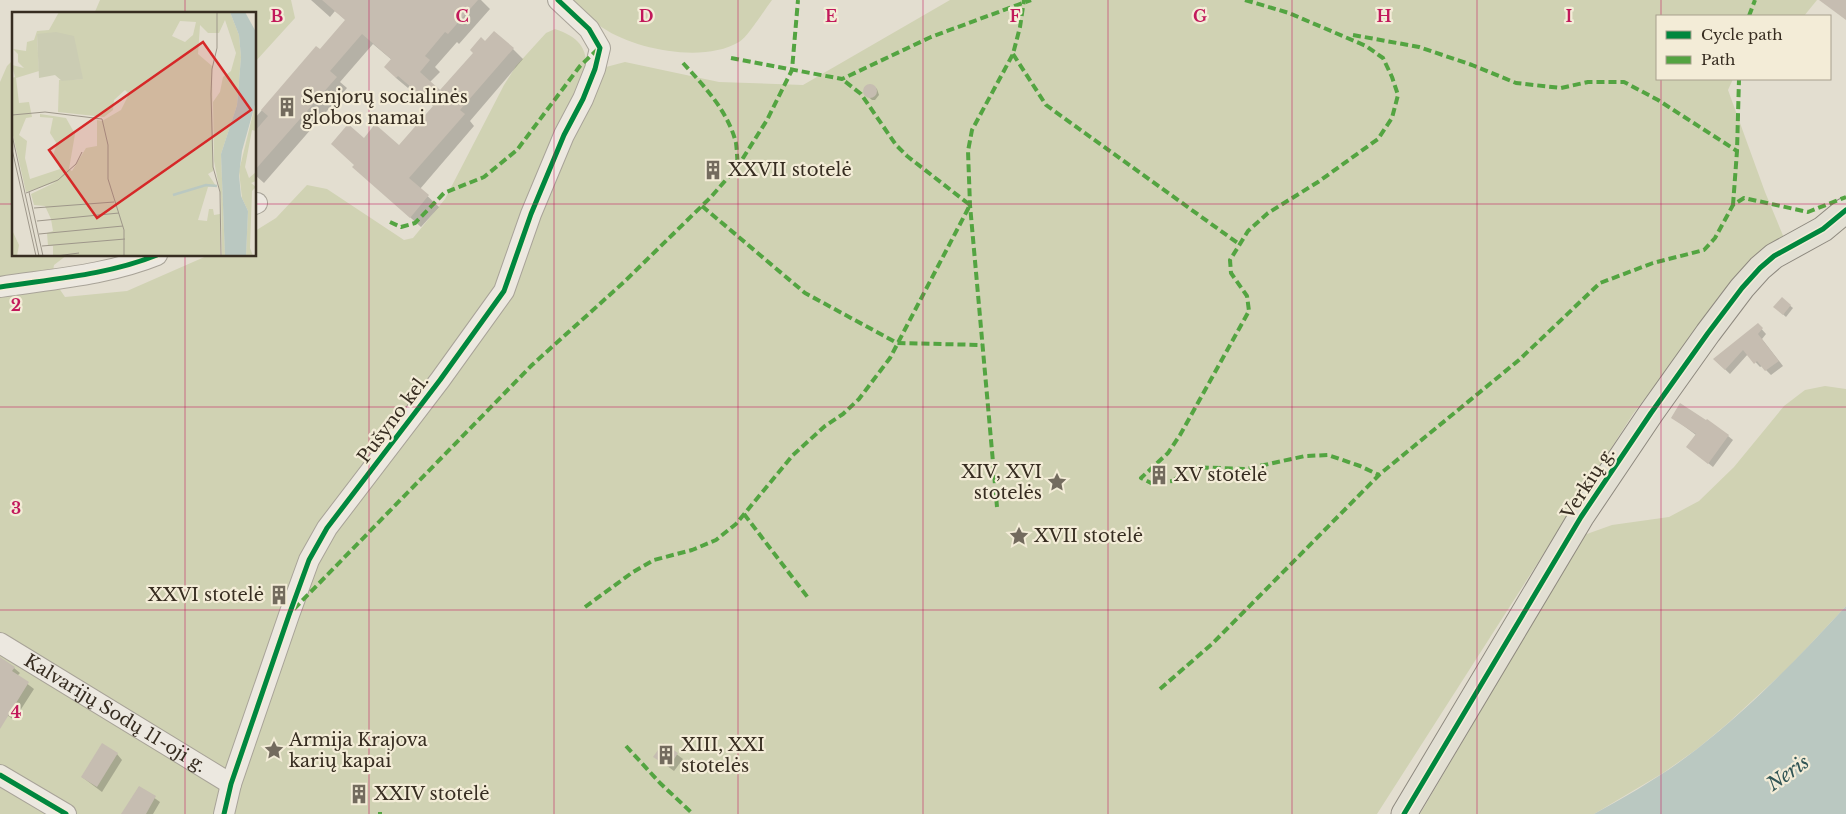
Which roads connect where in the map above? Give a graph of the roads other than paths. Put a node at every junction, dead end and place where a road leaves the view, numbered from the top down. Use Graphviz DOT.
graph roads {
  1 [pos="558,0"];
  2 [pos="1846,210"];
  3 [pos="155,256"];
  4 [pos="0,288"];
  5 [pos="0,644"];
  6 [pos="0,774"];
  7 [pos="231,784"];
  8 [pos="66,814"];
  9 [pos="224,814"];
  10 [pos="1404,814"];
  1 -- 7 [label="street, Pušyno kel."];
  2 -- 10 [label="main road, Verkių g."];
  3 -- 4 [label="street"];
  5 -- 7 [label="street, Kalvarijų Sodų 11-oji g."];
  6 -- 8 [label="street"];
  7 -- 9 [label="street, Pušyno kel."];
}
